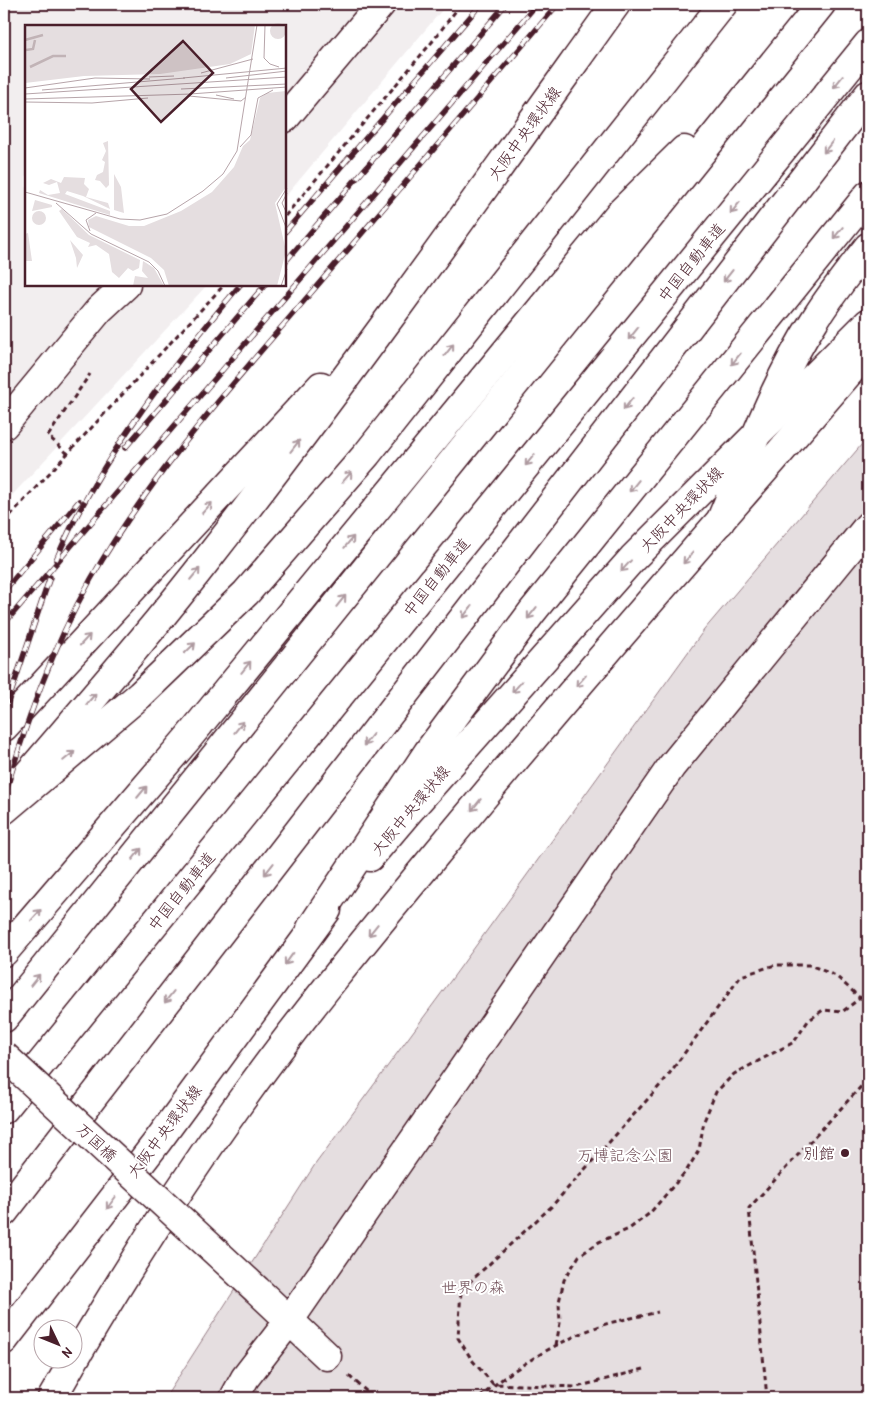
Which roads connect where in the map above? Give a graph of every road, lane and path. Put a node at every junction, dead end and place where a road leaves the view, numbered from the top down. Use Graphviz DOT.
graph roads {
  1 [pos="382,4"];
  2 [pos="461,4"];
  3 [pos="616,4"];
  4 [pos="723,4"];
  5 [pos="821,4"];
  6 [pos="868,44"];
  7 [pos="778,58"];
  8 [pos="868,95"];
  9 [pos="286,117"];
  10 [pos="868,195"];
  11 [pos="286,215"];
  12 [pos="868,247"];
  13 [pos="416,284"];
  14 [pos="125,286"];
  15 [pos="223,286"];
  16 [pos="868,323"];
  17 [pos="868,351"];
  18 [pos="92,371"];
  19 [pos="4,424"];
  20 [pos="758,431"];
  21 [pos="68,454"];
  22 [pos="4,522"];
  23 [pos="720,522"];
  24 [pos="868,526"];
  25 [pos="4,727"];
  26 [pos="4,804"];
  27 [pos="4,810"];
  28 [pos="311,928"];
  29 [pos="4,952"];
  30 [pos="868,992"];
  31 [pos="860,998"];
  32 [pos="4,1018"];
  33 [pos="4,1056"];
  34 [pos="868,1079"];
  35 [pos="4,1109"];
  36 [pos="4,1212"];
  37 [pos="658,1312"];
  38 [pos="289,1321"];
  39 [pos="4,1340"];
  40 [pos="556,1345"];
  41 [pos="327,1356"];
  42 [pos="644,1369"];
  43 [pos="493,1384"];
  44 [pos="52,1398"];
  45 [pos="234,1398"];
  46 [pos="480,1398"];
  47 [pos="768,1398"];
  1 -- 9 [label="main road"];
  2 -- 11 [label="path"];
  3 -- 13 [label="main road, 大阪中央環状線"];
  27 -- 4 [label="main road, one-way"];
  5 -- 7 [label="main road"];
  6 -- 35 [label="main road, 中国自動車道, one-way"];
  29 -- 7 [label="main road, one-way"];
  32 -- 7 [label="main road, one-way"];
  8 -- 36 [label="main road, one-way"];
  10 -- 28 [label="main road, one-way"];
  12 -- 20 [label="main road"];
  25 -- 13 [label="main road, one-way"];
  26 -- 13 [label="main road, 大阪中央環状線, one-way"];
  14 -- 19 [label="main road"];
  15 -- 21 [label="path"];
  16 -- 20 [label="main road, 大阪中央環状線"];
  17 -- 23 [label="main road"];
  18 -- 21 [label="path"];
  20 -- 23 [label="main road"];
  20 -- 28 [label="main road, 大阪中央環状線, one-way"];
  21 -- 22 [label="path"];
  23 -- 44 [label="main road, one-way"];
  24 -- 38 [label="main road"];
  28 -- 39 [label="main road, 大阪中央環状線, one-way"];
  30 -- 31 [label="path"];
  31 -- 40 [label="path"];
  31 -- 43 [label="path"];
  33 -- 38 [label="main road, 万国橋, bridge"];
  34 -- 47 [label="path"];
  37 -- 40 [label="path"];
  38 -- 41 [label="main road, 万国橋"];
  38 -- 45 [label="main road"];
  40 -- 43 [label="path"];
  42 -- 43 [label="path"];
  43 -- 46 [label="path"];
}
